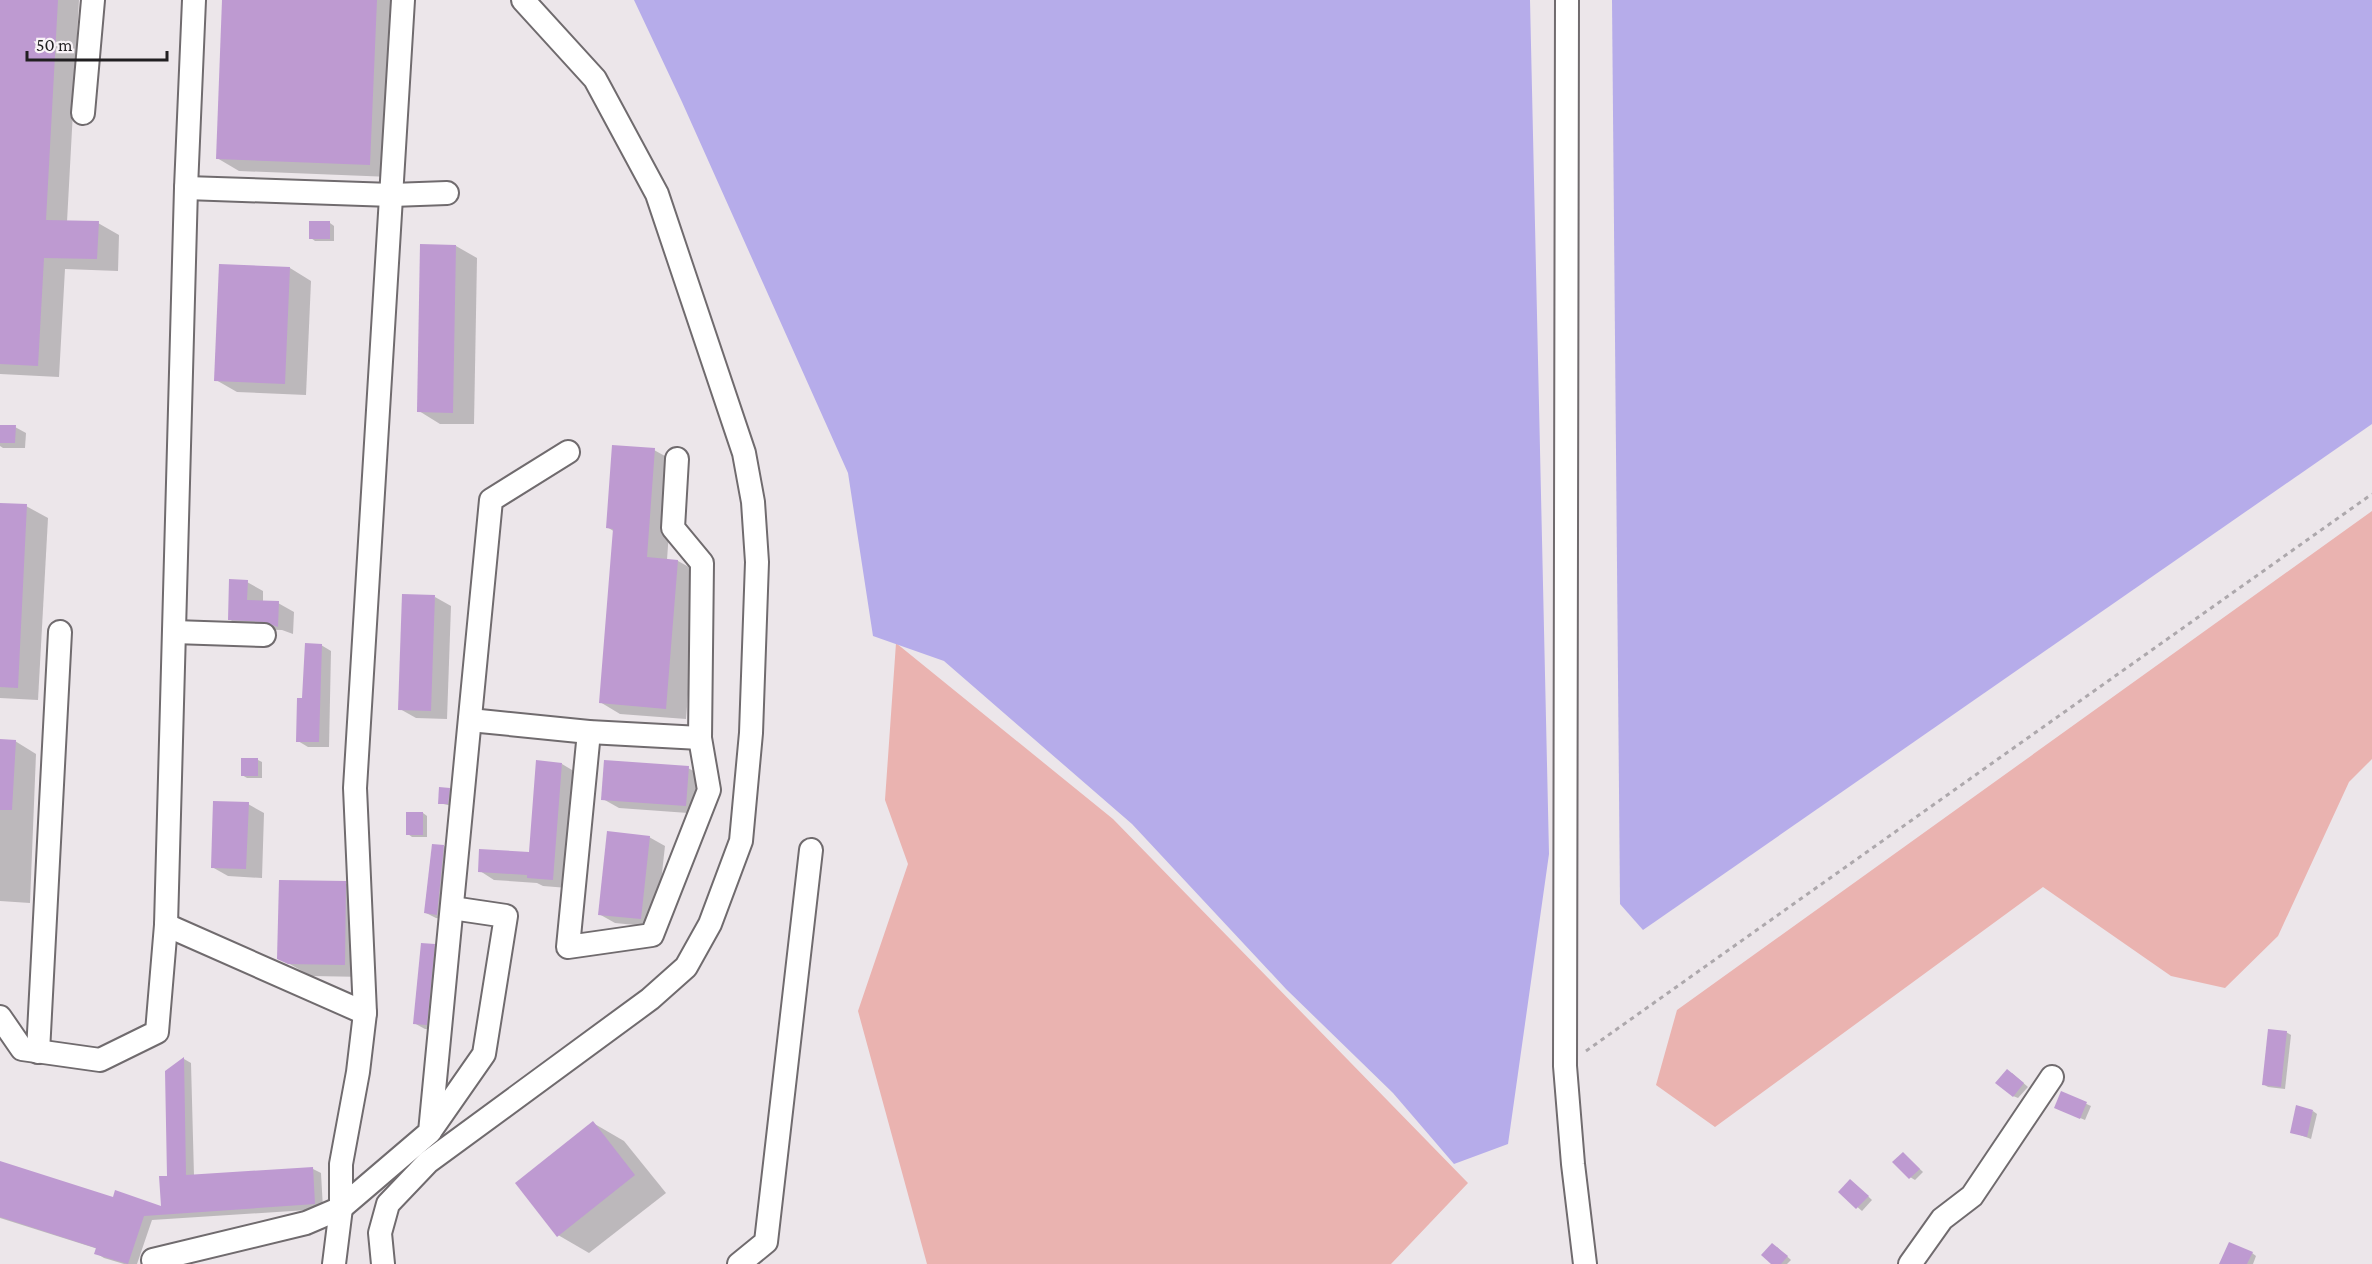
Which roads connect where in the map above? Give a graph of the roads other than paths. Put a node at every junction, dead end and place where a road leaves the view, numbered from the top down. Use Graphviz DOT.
graph roads {
  1 [pos="93,0"];
  2 [pos="194,0"];
  3 [pos="403,0"];
  4 [pos="523,0"];
  5 [pos="1568,0"];
  6 [pos="83,113"];
  7 [pos="186,188"];
  8 [pos="447,193"];
  9 [pos="392,195"];
  10 [pos="568,452"];
  11 [pos="677,459"];
  12 [pos="174,632"];
  13 [pos="60,633"];
  14 [pos="264,635"];
  15 [pos="470,720"];
  16 [pos="589,732"];
  17 [pos="700,738"];
  18 [pos="811,850"];
  19 [pos="452,908"];
  20 [pos="166,925"];
  21 [pos="365,1013"];
  22 [pos="0,1017"];
  23 [pos="38,1052"];
  24 [pos="2052,1077"];
  25 [pos="430,1132"];
  26 [pos="341,1208"];
  27 [pos="153,1260"];
  28 [pos="334,1264"];
  29 [pos="383,1264"];
  30 [pos="739,1264"];
  31 [pos="1585,1264"];
  32 [pos="1910,1264"];
  1 -- 6 [label="street"];
  2 -- 7 [label="street"];
  3 -- 9 [label="street"];
  4 -- 29 [label="street"];
  5 -- 31 [label="street"];
  7 -- 9 [label="street"];
  7 -- 12 [label="street"];
  8 -- 9 [label="street"];
  9 -- 21 [label="street"];
  10 -- 15 [label="street"];
  11 -- 17 [label="street"];
  12 -- 14 [label="street"];
  12 -- 20 [label="street"];
  13 -- 23 [label="street"];
  15 -- 16 [label="street"];
  15 -- 19 [label="street"];
  16 -- 17 [label="street"];
  16 -- 17 [label="street"];
  18 -- 30 [label="street"];
  19 -- 25 [label="street"];
  19 -- 25 [label="street"];
  20 -- 21 [label="street"];
  20 -- 23 [label="street"];
  21 -- 26 [label="street"];
  22 -- 23 [label="street"];
  24 -- 32 [label="street"];
  25 -- 26 [label="street"];
  26 -- 27 [label="street"];
  26 -- 28 [label="street"];
}
